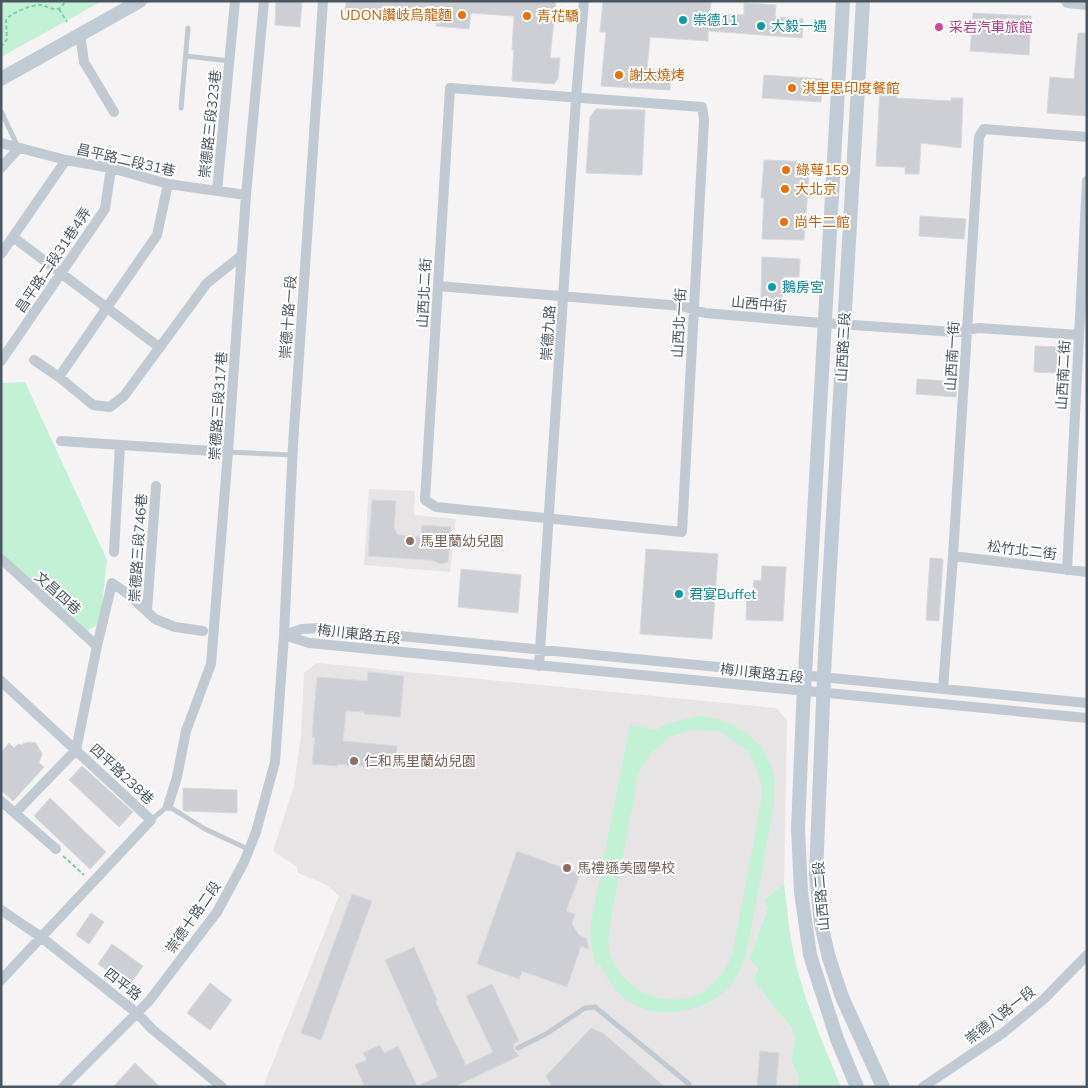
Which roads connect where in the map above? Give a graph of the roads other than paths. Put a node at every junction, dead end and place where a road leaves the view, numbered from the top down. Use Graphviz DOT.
graph roads {
  1 [pos="140,1"];
  2 [pos="235,1"];
  3 [pos="264,1"];
  4 [pos="323,1"];
  5 [pos="584,1"];
  6 [pos="843,1"];
  7 [pos="863,1"];
  8 [pos="1068,1"];
  9 [pos="1087,3"];
  10 [pos="188,28"];
  11 [pos="80,34"];
  12 [pos="186,56"];
  13 [pos="230,61"];
  14 [pos="1,79"];
  15 [pos="576,98"];
  16 [pos="181,108"];
  17 [pos="1,111"];
  18 [pos="114,112"];
  19 [pos="1087,137"];
  20 [pos="1,143"];
  21 [pos="19,148"];
  22 [pos="66,160"];
  23 [pos="1,168"];
  24 [pos="111,168"];
  25 [pos="1087,182"];
  26 [pos="168,184"];
  27 [pos="217,191"];
  28 [pos="246,195"];
  29 [pos="13,237"];
  30 [pos="1,254"];
  31 [pos="242,256"];
  32 [pos="61,274"];
  33 [pos="438,286"];
  34 [pos="564,296"];
  35 [pos="107,308"];
  36 [pos="694,311"];
  37 [pos="825,322"];
  38 [pos="844,323"];
  39 [pos="967,330"];
  40 [pos="1079,335"];
  41 [pos="159,347"];
  42 [pos="34,360"];
  43 [pos="1,361"];
  44 [pos="59,377"];
  45 [pos="61,441"];
  46 [pos="120,445"];
  47 [pos="228,452"];
  48 [pos="292,455"];
  49 [pos="156,486"];
  50 [pos="549,519"];
  51 [pos="114,552"];
  52 [pos="954,556"];
  53 [pos="1,560"];
  54 [pos="1067,570"];
  55 [pos="1087,572"];
  56 [pos="147,611"];
  57 [pos="203,631"];
  58 [pos="284,634"];
  59 [pos="97,646"];
  60 [pos="540,650"];
  61 [pos="539,666"];
  62 [pos="804,675"];
  63 [pos="824,677"];
  64 [pos="1,681"];
  65 [pos="944,689"];
  66 [pos="804,691"];
  67 [pos="823,693"];
  68 [pos="1087,703"];
  69 [pos="1087,718"];
  70 [pos="76,750"];
  71 [pos="168,806"];
  72 [pos="6,808"];
  73 [pos="151,820"];
  74 [pos="56,850"];
  75 [pos="248,850"];
  76 [pos="1,910"];
  77 [pos="41,937"];
  78 [pos="1087,955"];
  79 [pos="1,980"];
  80 [pos="138,1014"];
  81 [pos="518,1048"];
  82 [pos="690,1084"];
  83 [pos="63,1087"];
  84 [pos="222,1087"];
  85 [pos="857,1087"];
  86 [pos="883,1087"];
  87 [pos="923,1087"];
  1 -- 11 [label="street"];
  2 -- 13 [label="street, 崇德路三段323巷"];
  3 -- 28 [label="street, 崇德路三段317巷"];
  4 -- 48 [label="street, 崇德十路一段"];
  5 -- 15 [label="street, 崇德九路"];
  6 -- 37 [label="street, 山西路三段"];
  7 -- 38 [label="street, 山西路三段"];
  8 -- 9 [label="street"];
  10 -- 12 [label="lane"];
  11 -- 14 [label="street"];
  11 -- 18 [label="street"];
  12 -- 13 [label="lane, 崇德路三段323巷"];
  12 -- 16 [label="lane"];
  13 -- 27 [label="street, 崇德路三段323巷"];
  15 -- 33 [label="street, 山西北二街"];
  15 -- 34 [label="street, 崇德九路"];
  15 -- 36 [label="street, 山西北一街"];
  17 -- 21 [label="lane"];
  19 -- 39 [label="street, 山西南一街"];
  20 -- 21 [label="street, 昌平路二段31巷"];
  21 -- 22 [label="street, 昌平路二段31巷"];
  21 -- 23 [label="street"];
  22 -- 24 [label="street, 昌平路二段31巷"];
  22 -- 29 [label="street"];
  24 -- 26 [label="street, 昌平路二段31巷"];
  24 -- 32 [label="street, 昌平路二段31巷4弄"];
  25 -- 40 [label="street, 山西南二街"];
  26 -- 27 [label="street, 昌平路二段31巷"];
  26 -- 35 [label="street"];
  27 -- 28 [label="street, 昌平路二段31巷"];
  28 -- 31 [label="street, 崇德路三段317巷"];
  29 -- 30 [label="street"];
  29 -- 32 [label="street"];
  31 -- 41 [label="street"];
  31 -- 47 [label="street, 崇德路三段317巷"];
  32 -- 35 [label="street"];
  32 -- 43 [label="street, 昌平路二段31巷4弄"];
  33 -- 34 [label="street, 山西中街"];
  33 -- 50 [label="street, 山西北二街"];
  34 -- 36 [label="street, 山西中街"];
  34 -- 50 [label="street, 崇德九路"];
  35 -- 41 [label="street"];
  35 -- 44 [label="street"];
  36 -- 37 [label="street, 山西中街"];
  36 -- 50 [label="street, 山西北一街"];
  37 -- 38 [label="street, 山西中街"];
  37 -- 62 [label="street, 山西路三段"];
  38 -- 39 [label="street, 山西中街"];
  38 -- 63 [label="street, 山西路三段"];
  39 -- 40 [label="street, 山西中街"];
  39 -- 52 [label="street, 山西南一街"];
  40 -- 54 [label="street, 山西南二街"];
  41 -- 44 [label="street"];
  42 -- 44 [label="street"];
  45 -- 46 [label="street"];
  46 -- 47 [label="street"];
  46 -- 51 [label="street"];
  47 -- 48 [label="lane"];
  47 -- 71 [label="street, 崇德路三段317巷"];
  48 -- 58 [label="street, 崇德十路一段"];
  49 -- 56 [label="street, 崇德路三段746巷"];
  50 -- 60 [label="street, 崇德九路"];
  52 -- 54 [label="street, 松竹北二街"];
  52 -- 65 [label="street, 山西南一街"];
  53 -- 59 [label="street, 文昌四巷"];
  54 -- 55 [label="street, 松竹北二街"];
  56 -- 57 [label="street"];
  56 -- 59 [label="street"];
  58 -- 60 [label="street, 梅川東路五段"];
  58 -- 61 [label="street, 梅川東路五段"];
  58 -- 75 [label="street, 崇德十路二段"];
  59 -- 70 [label="street"];
  60 -- 61 [label="street, 崇德九路"];
  60 -- 62 [label="street, 梅川東路五段"];
  61 -- 66 [label="street, 梅川東路五段"];
  62 -- 63 [label="street, 梅川東路五段"];
  62 -- 66 [label="street, 山西路三段"];
  63 -- 65 [label="street, 梅川東路五段"];
  63 -- 67 [label="street, 山西路三段"];
  64 -- 70 [label="street, 四平路238巷"];
  65 -- 68 [label="street, 梅川東路五段"];
  66 -- 67 [label="street, 梅川東路五段"];
  66 -- 85 [label="street, 山西路二段"];
  67 -- 69 [label="street, 梅川東路五段"];
  67 -- 86 [label="street, 山西路二段"];
  70 -- 72 [label="street"];
  70 -- 73 [label="street, 四平路238巷"];
  71 -- 73 [label="lane"];
  71 -- 75 [label="lane"];
  72 -- 74 [label="street"];
  73 -- 77 [label="street, 四平路238巷"];
  75 -- 80 [label="street, 崇德十路二段"];
  76 -- 77 [label="street, 四平路"];
  77 -- 79 [label="street, 四平路238巷"];
  77 -- 80 [label="street, 四平路"];
  78 -- 87 [label="street, 崇德八路一段"];
  80 -- 83 [label="street, 崇德十路二段"];
  80 -- 84 [label="street, 四平路"];
  81 -- 82 [label="lane"];
}
